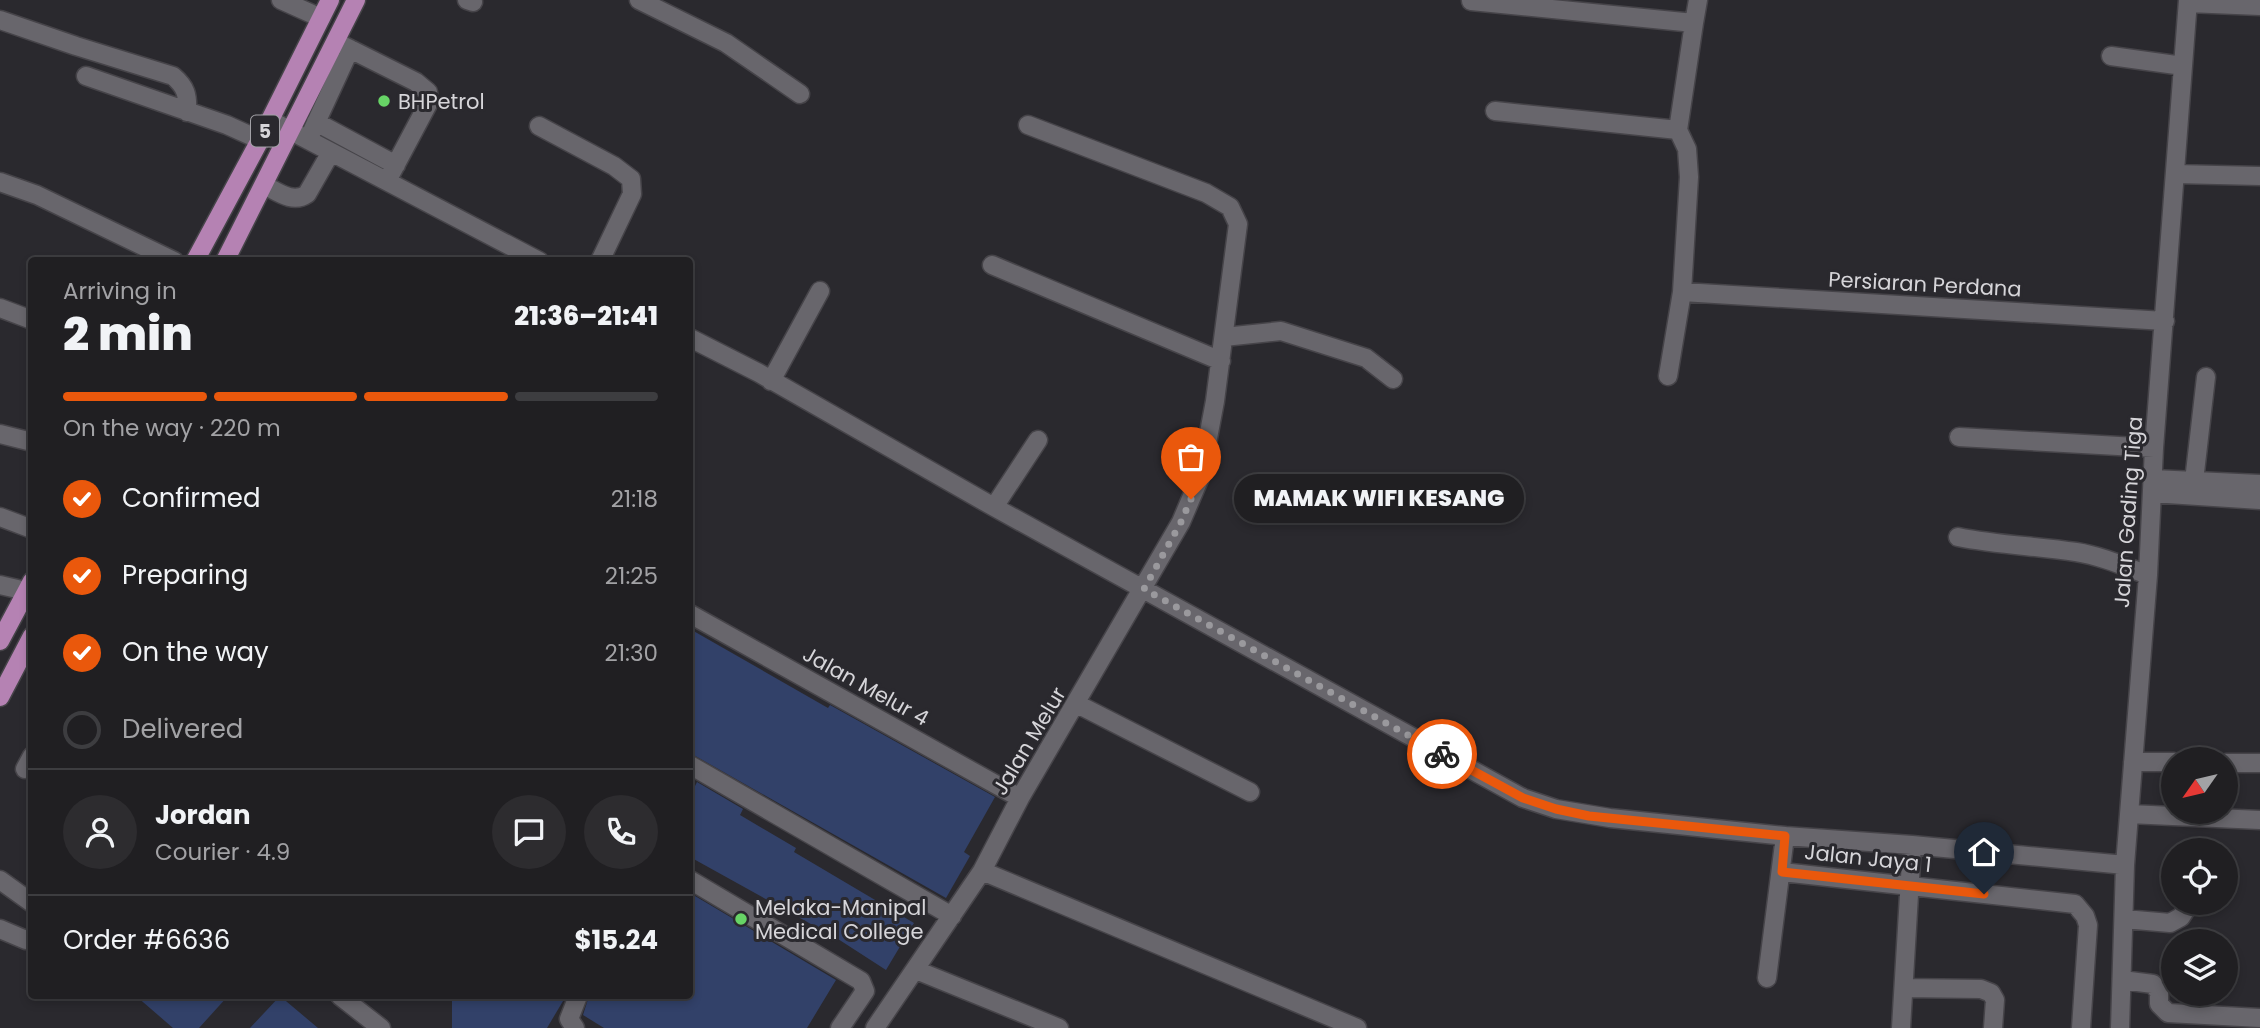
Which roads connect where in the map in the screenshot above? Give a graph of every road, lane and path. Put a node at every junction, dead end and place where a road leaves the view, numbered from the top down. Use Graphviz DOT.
graph roads {
  1 [pos="330,0"];
  2 [pos="356,0"];
  3 [pos="639,0"];
  4 [pos="1698,0"];
  5 [pos="1471,1"];
  6 [pos="2188,1"];
  7 [pos="289,3"];
  8 [pos="2260,6"];
  9 [pos="321,18"];
  10 [pos="0,20"];
  11 [pos="1694,23"];
  12 [pos="343,46"];
  13 [pos="2111,57"];
  14 [pos="2183,66"];
  15 [pos="86,76"];
  16 [pos="800,94"];
  17 [pos="1495,111"];
  18 [pos="187,112"];
  19 [pos="270,120"];
  20 [pos="316,122"];
  21 [pos="1028,125"];
  22 [pos="540,126"];
  23 [pos="291,131"];
  24 [pos="1678,131"];
  25 [pos="253,136"];
  26 [pos="308,140"];
  27 [pos="331,152"];
  28 [pos="396,165"];
  29 [pos="2175,174"];
  30 [pos="2260,176"];
  31 [pos="387,181"];
  32 [pos="0,182"];
  33 [pos="264,185"];
  34 [pos="166,257"];
  35 [pos="197,257"];
  36 [pos="227,257"];
  37 [pos="531,257"];
  38 [pos="602,257"];
  39 [pos="992,265"];
  40 [pos="820,291"];
  41 [pos="1682,292"];
  42 [pos="0,308"];
  43 [pos="28,318"];
  44 [pos="2165,321"];
  45 [pos="1224,337"];
  46 [pos="693,340"];
  47 [pos="1221,361"];
  48 [pos="1668,376"];
  49 [pos="2206,377"];
  50 [pos="1393,379"];
  51 [pos="771,381"];
  52 [pos="0,434"];
  53 [pos="1959,437"];
  54 [pos="1038,440"];
  55 [pos="28,441"];
  56 [pos="2154,447"];
  57 [pos="2194,481"];
  58 [pos="2260,484"];
  59 [pos="2153,486"];
  60 [pos="2260,500"];
  61 [pos="994,507"];
  62 [pos="0,517"];
  63 [pos="28,528"];
  64 [pos="1958,537"];
  65 [pos="2148,575"];
  66 [pos="0,585"];
  67 [pos="28,586"];
  68 [pos="28,588"];
  69 [pos="1144,589"];
  70 [pos="693,616"];
  71 [pos="0,642"];
  72 [pos="28,644"];
  73 [pos="0,697"];
  74 [pos="1077,704"];
  75 [pos="2133,762"];
  76 [pos="2161,762"];
  77 [pos="2238,763"];
  78 [pos="2260,763"];
  79 [pos="693,767"];
  80 [pos="1250,792"];
  81 [pos="1020,798"];
  82 [pos="2129,814"];
  83 [pos="2260,820"];
  84 [pos="1785,836"];
  85 [pos="1912,845"];
  86 [pos="2125,865"];
  87 [pos="982,871"];
  88 [pos="1782,872"];
  89 [pos="0,880"];
  90 [pos="693,882"];
  91 [pos="1909,885"];
  92 [pos="28,900"];
  93 [pos="2182,915"];
  94 [pos="952,916"];
  95 [pos="2124,919"];
  96 [pos="0,929"];
  97 [pos="28,940"];
  98 [pos="916,970"];
  99 [pos="1767,978"];
  100 [pos="2136,982"];
  101 [pos="1904,988"];
  102 [pos="344,999"];
  103 [pos="577,999"];
  104 [pos="2260,1018"];
  105 [pos="381,1028"];
  106 [pos="575,1028"];
  107 [pos="840,1028"];
  108 [pos="875,1028"];
  109 [pos="1059,1028"];
  110 [pos="1357,1028"];
  111 [pos="1902,1028"];
  112 [pos="1993,1028"];
  113 [pos="2081,1028"];
  114 [pos="2120,1028"];
  1 -- 9 [label="main road, 5"];
  2 -- 12 [label="main road, 5"];
  3 -- 16 [label="street"];
  4 -- 11 [label="street"];
  5 -- 11 [label="street"];
  6 -- 8 [label="street"];
  6 -- 14 [label="street, Jalan Gading Tiga"];
  7 -- 9 [label="street"];
  9 -- 19 [label="main road, 5"];
  10 -- 18 [label="street"];
  11 -- 24 [label="street"];
  12 -- 20 [label="street"];
  12 -- 23 [label="main road, 5"];
  12 -- 28 [label="street"];
  13 -- 14 [label="street"];
  14 -- 29 [label="street, Jalan Gading Tiga"];
  15 -- 18 [label="street"];
  17 -- 24 [label="street"];
  18 -- 25 [label="street"];
  19 -- 23 [label="street"];
  19 -- 25 [label="main road, 5"];
  20 -- 26 [label="street"];
  20 -- 28 [label="street"];
  21 -- 45 [label="street, Jalan Melur"];
  22 -- 38 [label="street"];
  23 -- 26 [label="street"];
  23 -- 33 [label="main road, 5"];
  24 -- 41 [label="street"];
  25 -- 35 [label="main road, 5"];
  26 -- 27 [label="street"];
  27 -- 31 [label="street"];
  27 -- 33 [label="street"];
  28 -- 31 [label="street"];
  29 -- 30 [label="street"];
  29 -- 44 [label="street, Jalan Gading Tiga"];
  31 -- 37 [label="street"];
  32 -- 34 [label="street"];
  33 -- 36 [label="main road, 5"];
  39 -- 47 [label="street"];
  40 -- 51 [label="street"];
  41 -- 44 [label="street, Persiaran Perdana"];
  41 -- 48 [label="street"];
  42 -- 43 [label="street"];
  44 -- 56 [label="street, Jalan Gading Tiga"];
  45 -- 47 [label="street, Jalan Melur"];
  45 -- 50 [label="street"];
  46 -- 51 [label="street"];
  47 -- 69 [label="street, Jalan Melur"];
  49 -- 57 [label="street"];
  51 -- 61 [label="street"];
  52 -- 55 [label="street"];
  53 -- 56 [label="street"];
  54 -- 61 [label="street"];
  56 -- 59 [label="street, Jalan Gading Tiga"];
  57 -- 58 [label="street"];
  57 -- 59 [label="street"];
  59 -- 60 [label="street"];
  59 -- 65 [label="street, Jalan Gading Tiga"];
  61 -- 69 [label="street"];
  62 -- 63 [label="street"];
  64 -- 65 [label="street"];
  65 -- 75 [label="street, Jalan Gading Tiga"];
  66 -- 67 [label="street"];
  68 -- 71 [label="main road"];
  69 -- 74 [label="street, Jalan Melur"];
  69 -- 84 [label="street"];
  70 -- 81 [label="street, Jalan Melur 4"];
  72 -- 73 [label="main road"];
  74 -- 80 [label="street"];
  74 -- 81 [label="street, Jalan Melur"];
  75 -- 76 [label="street"];
  75 -- 82 [label="street, Jalan Gading Tiga"];
  77 -- 78 [label="street"];
  79 -- 94 [label="street"];
  81 -- 87 [label="street, Jalan Melur"];
  82 -- 83 [label="street"];
  82 -- 86 [label="street, Jalan Gading Tiga"];
  84 -- 85 [label="street"];
  84 -- 88 [label="street"];
  85 -- 86 [label="street"];
  85 -- 91 [label="street"];
  86 -- 95 [label="street, Jalan Gading Tiga"];
  87 -- 94 [label="street, Jalan Melur"];
  87 -- 110 [label="street"];
  88 -- 91 [label="street, Jalan Jaya 1"];
  88 -- 99 [label="street"];
  89 -- 92 [label="street"];
  90 -- 107 [label="street"];
  91 -- 101 [label="street"];
  91 -- 113 [label="street, Jalan Jaya 1"];
  93 -- 95 [label="street"];
  94 -- 98 [label="street, Jalan Melur"];
  95 -- 100 [label="street, Jalan Gading Tiga"];
  96 -- 97 [label="street"];
  98 -- 108 [label="street, Jalan Melur"];
  98 -- 109 [label="street"];
  100 -- 104 [label="street"];
  100 -- 114 [label="street, Jalan Gading Tiga"];
  101 -- 111 [label="street"];
  101 -- 112 [label="street"];
  102 -- 105 [label="street"];
  103 -- 106 [label="street"];
}
